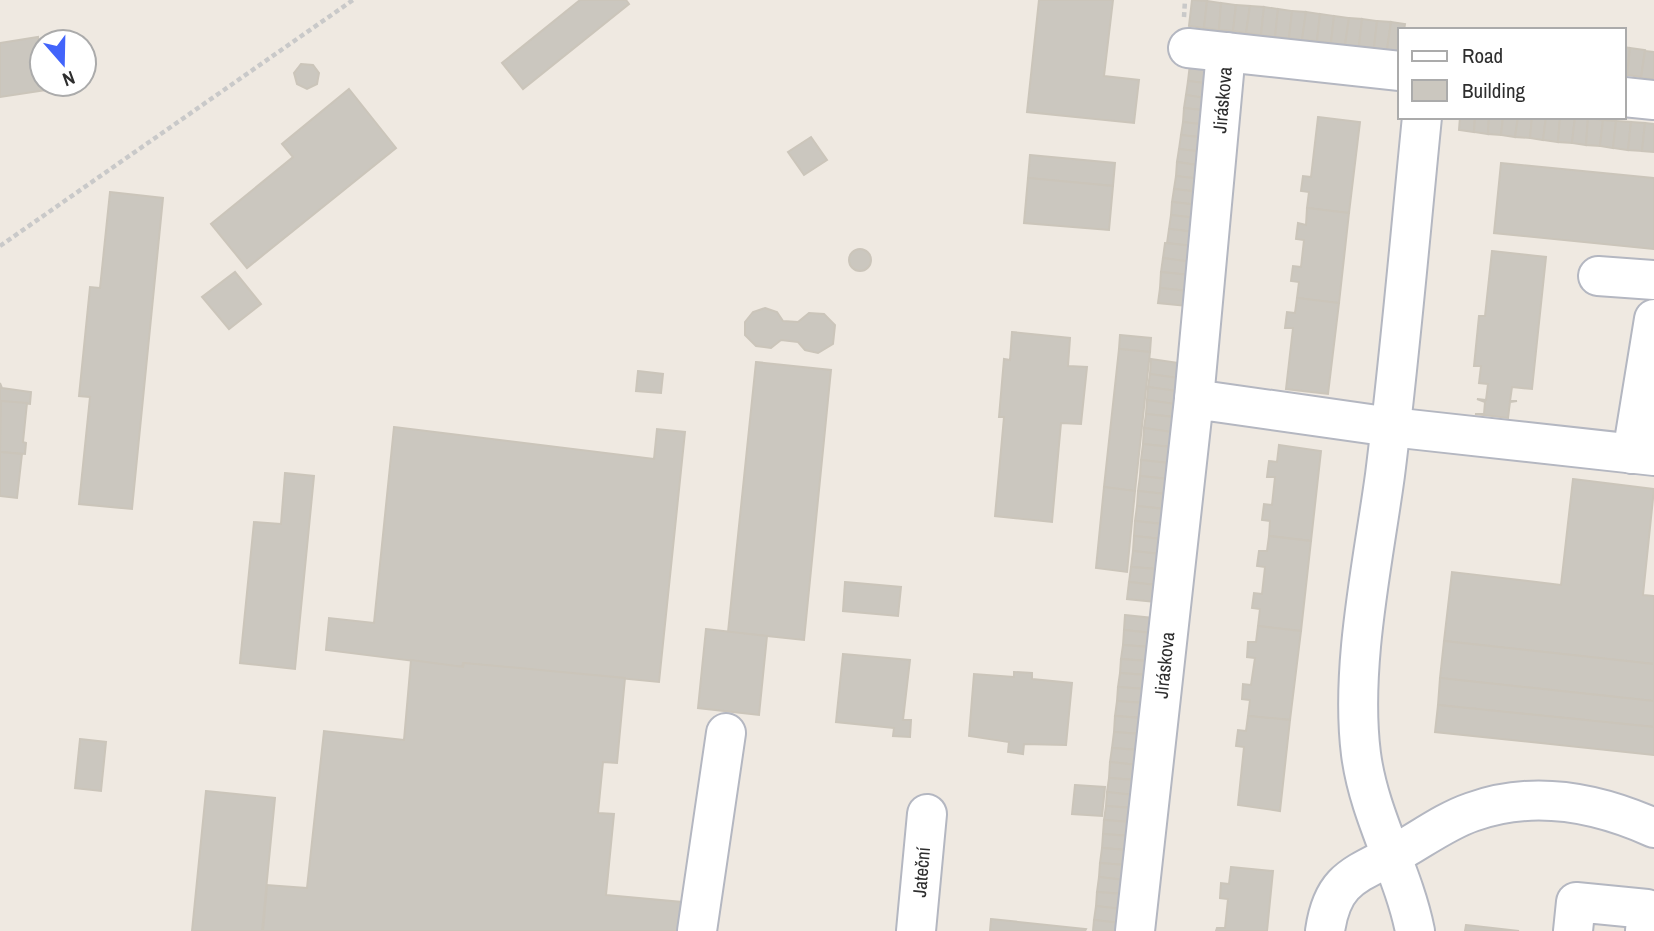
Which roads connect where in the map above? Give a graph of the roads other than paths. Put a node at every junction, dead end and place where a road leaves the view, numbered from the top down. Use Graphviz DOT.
graph roads {
  1 [pos="1188,48"];
  2 [pos="1226,52"];
  3 [pos="1398,71"];
  4 [pos="1626,97"];
  5 [pos="1654,100"];
  6 [pos="1422,119"];
  7 [pos="1598,276"];
  8 [pos="1654,280"];
  9 [pos="1654,319"];
  10 [pos="1194,399"];
  11 [pos="1391,427"];
  12 [pos="1643,455"];
  13 [pos="726,733"];
  14 [pos="927,814"];
  15 [pos="1654,828"];
  16 [pos="1390,856"];
  17 [pos="1649,917"];
  18 [pos="697,931"];
  19 [pos="916,931"];
  20 [pos="1135,931"];
  21 [pos="1325,931"];
  22 [pos="1415,931"];
  23 [pos="1573,931"];
  1 -- 2 [label="street, Jiráskova"];
  2 -- 3 [label="street, Jiráskova"];
  2 -- 10 [label="street, Jiráskova"];
  4 -- 5 [label="street"];
  6 -- 11 [label="street"];
  7 -- 8 [label="street"];
  9 -- 12 [label="street"];
  10 -- 11 [label="street"];
  10 -- 20 [label="street, Jiráskova"];
  11 -- 12 [label="street"];
  11 -- 16 [label="street"];
  13 -- 18 [label="street"];
  14 -- 19 [label="street, Jateční"];
  15 -- 16 [label="street"];
  16 -- 21 [label="street"];
  16 -- 22 [label="street"];
  17 -- 23 [label="street"];
}
